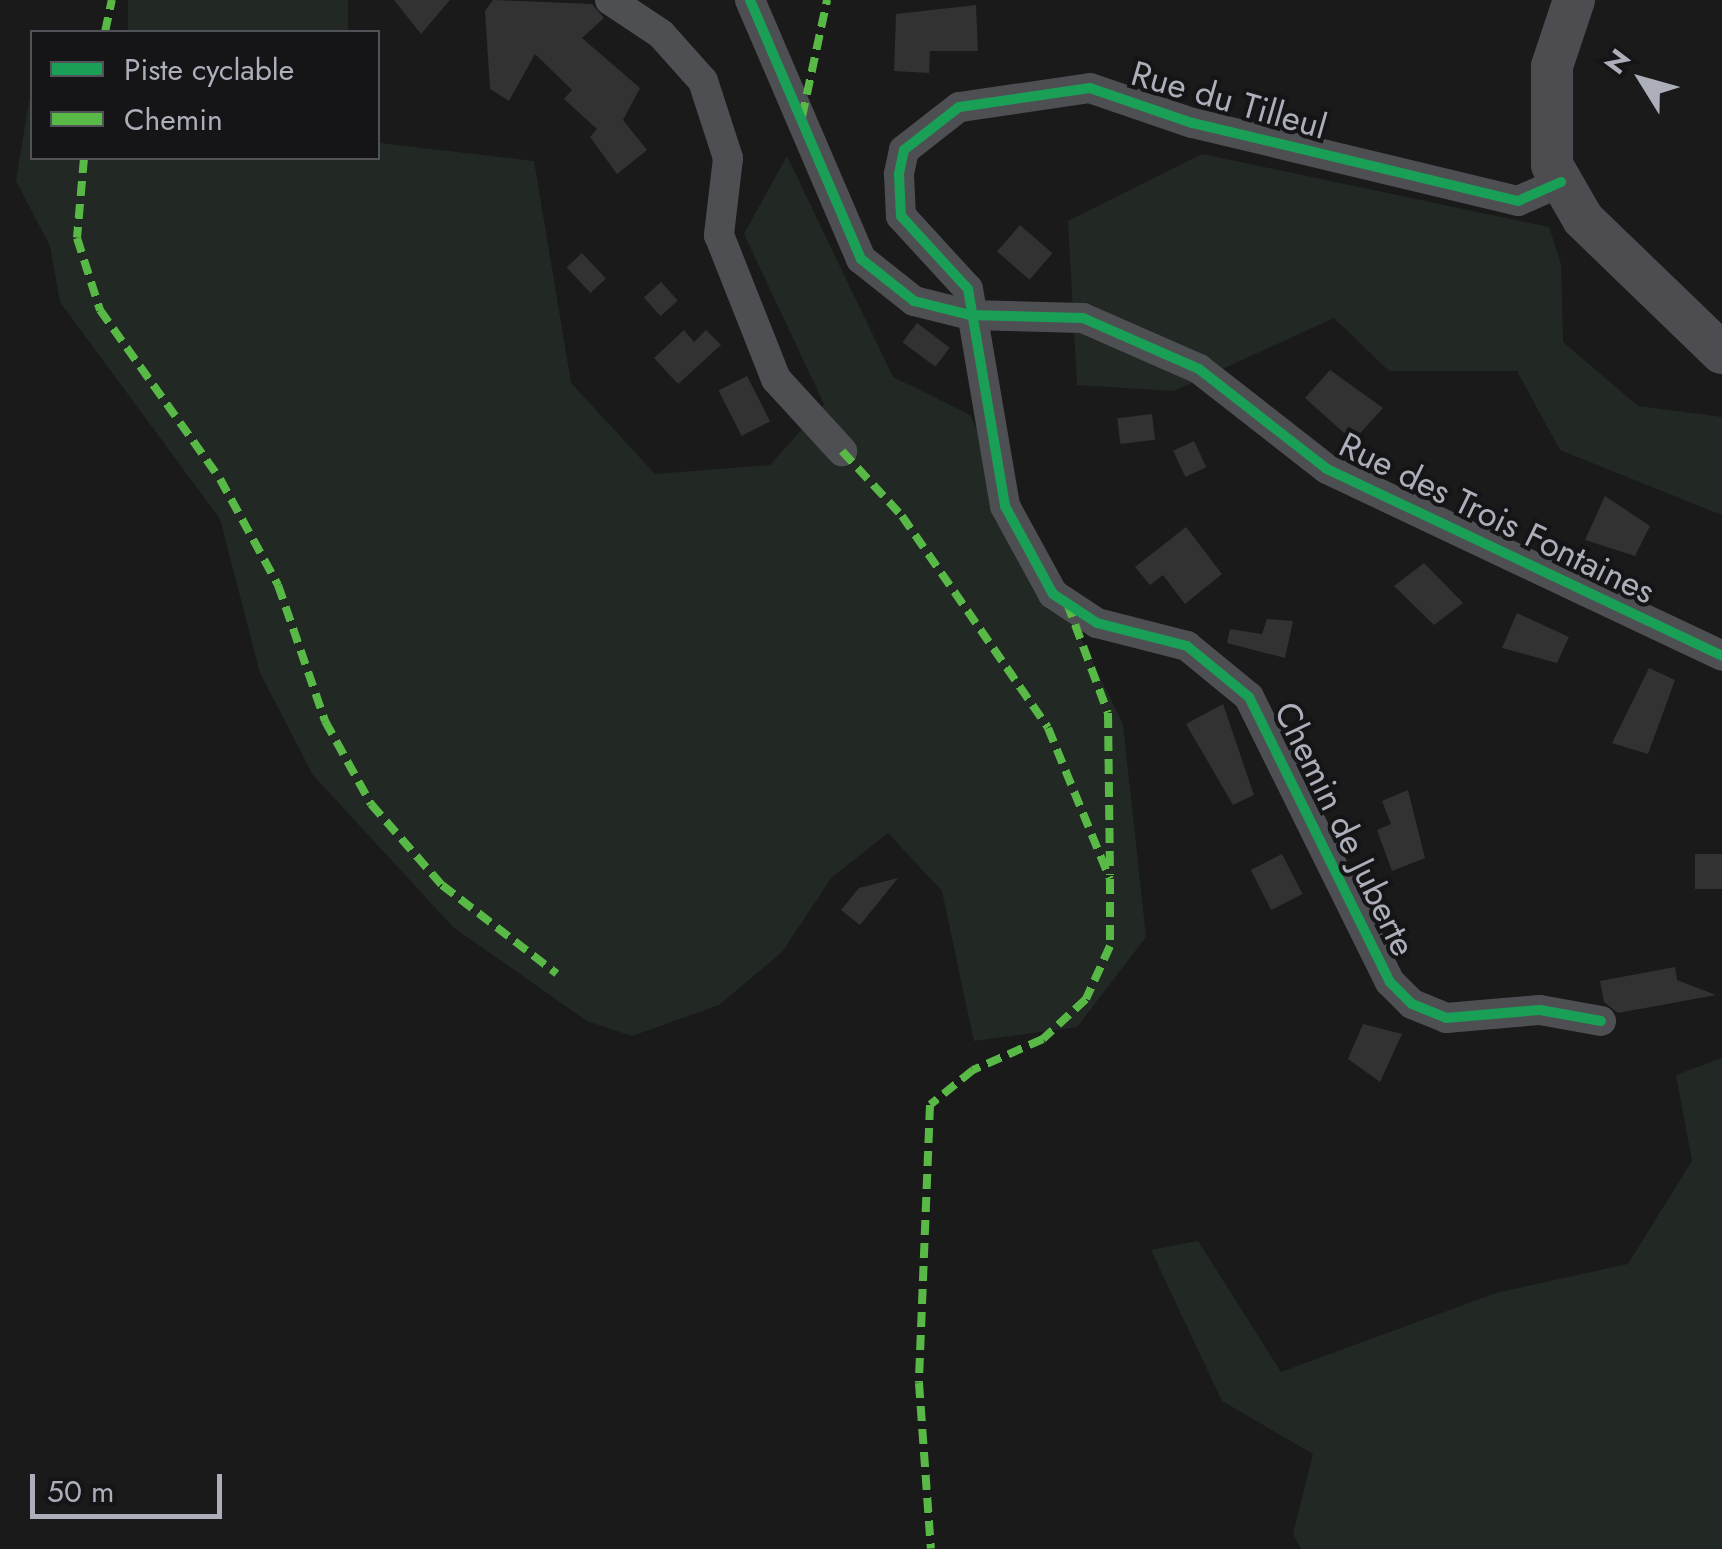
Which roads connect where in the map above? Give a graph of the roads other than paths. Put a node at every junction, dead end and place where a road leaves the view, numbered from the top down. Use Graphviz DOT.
graph roads {
  1 [pos="610,0"];
  2 [pos="750,0"];
  3 [pos="1574,0"];
  4 [pos="1562,182"];
  5 [pos="970,315"];
  6 [pos="1722,353"];
  7 [pos="842,452"];
  8 [pos="1722,656"];
  9 [pos="1601,1021"];
  1 -- 7 [label="street"];
  2 -- 5 [label="street, Rue des Trois Fontaines"];
  3 -- 4 [label="street"];
  4 -- 5 [label="street, Rue du Tilleul"];
  4 -- 6 [label="street"];
  5 -- 8 [label="street, Rue des Trois Fontaines"];
  5 -- 9 [label="street, Chemin de Juberte"];
}
